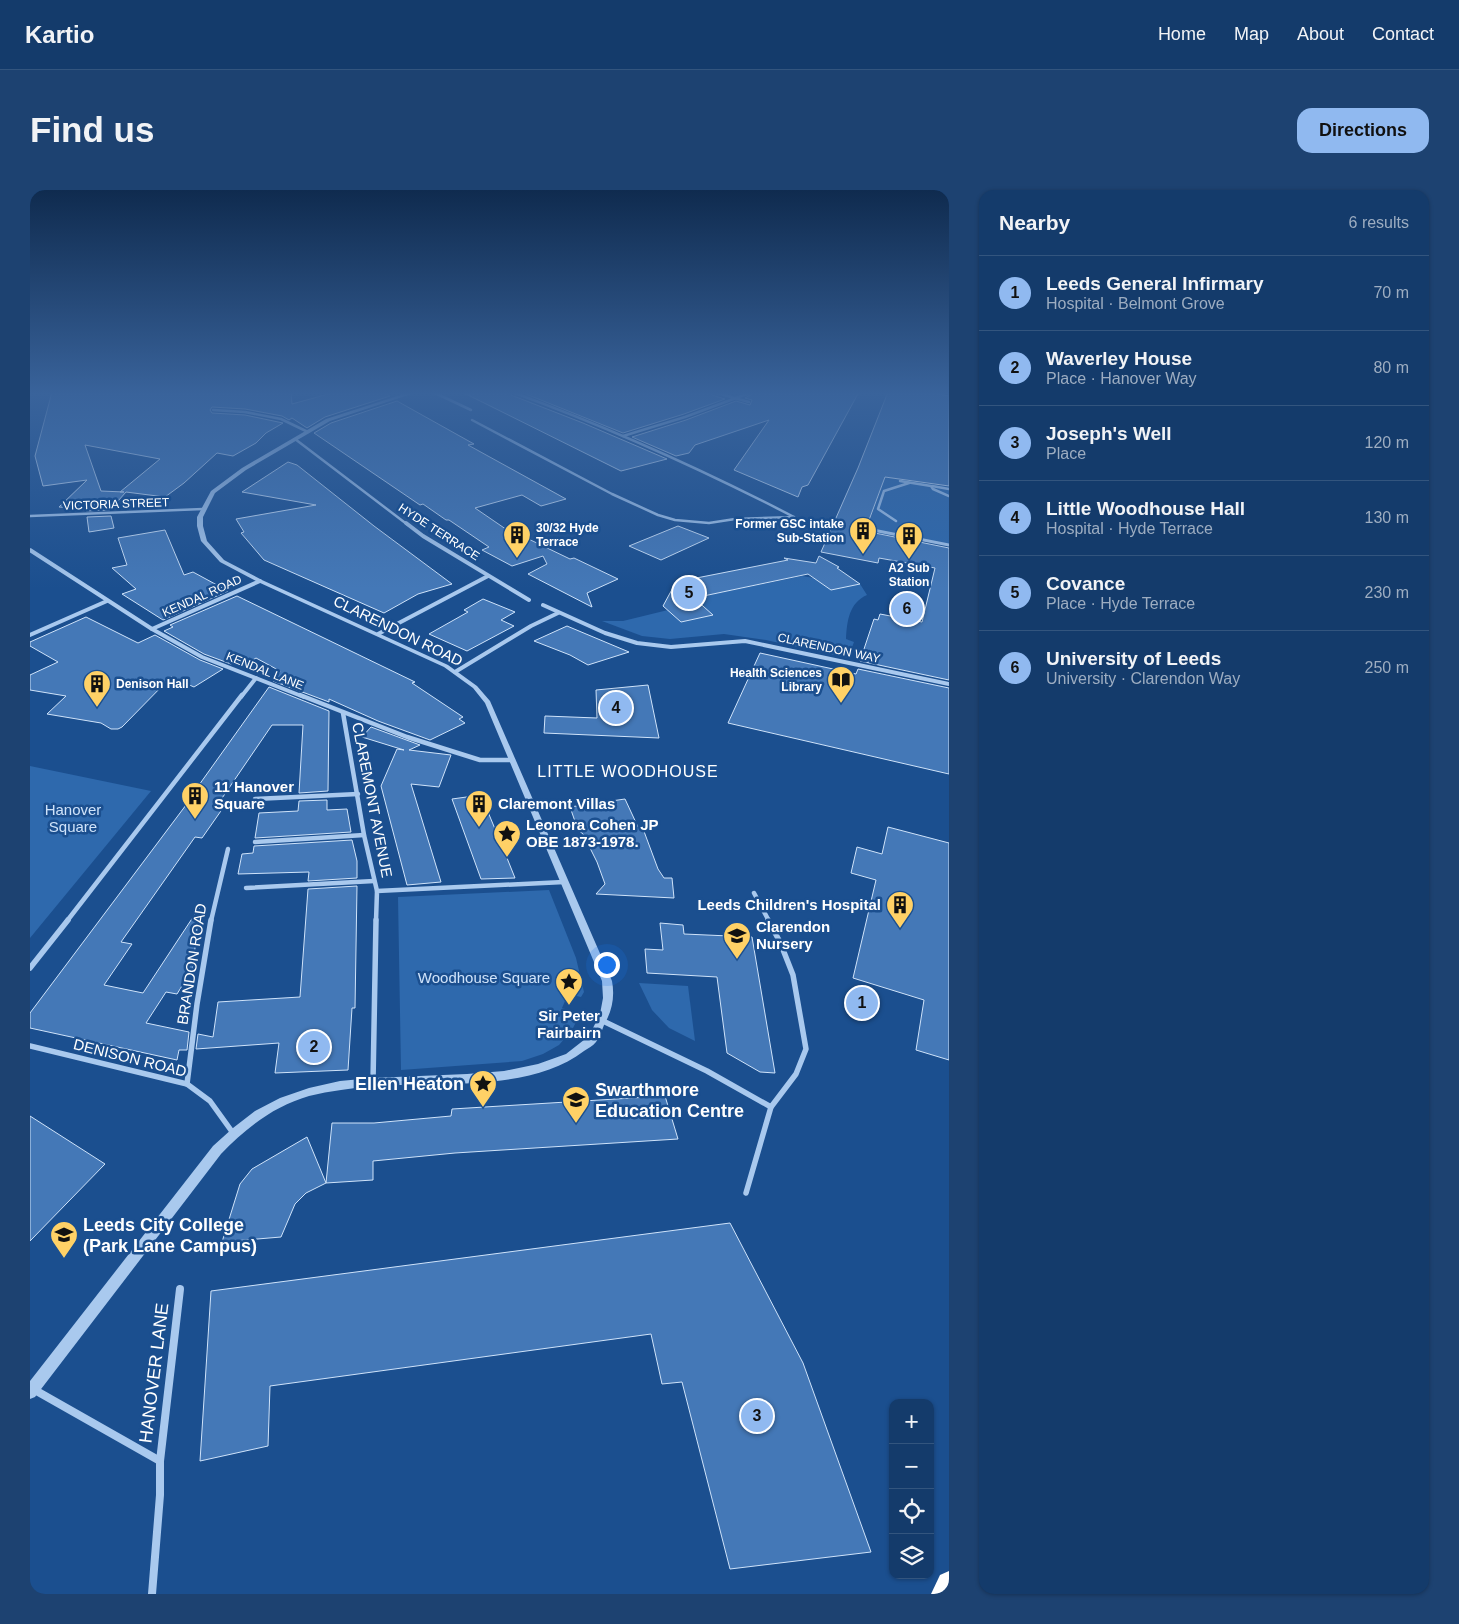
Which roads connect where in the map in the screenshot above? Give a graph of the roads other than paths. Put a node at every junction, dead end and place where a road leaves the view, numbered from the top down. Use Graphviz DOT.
graph roads {
  1 [pos="264,458"];
  2 [pos="319,458"];
  3 [pos="543,458"];
  4 [pos="671,458"];
  5 [pos="900,481"];
  6 [pos="909,483"];
  7 [pos="931,486"];
  8 [pos="949,489"];
  9 [pos="949,496"];
  10 [pos="203,509"];
  11 [pos="30,516"];
  12 [pos="896,521"];
  13 [pos="873,530"];
  14 [pos="949,544"];
  15 [pos="30,550"];
  16 [pos="488,576"];
  17 [pos="260,581"];
  18 [pos="529,600"];
  19 [pos="107,601"];
  20 [pos="543,606"];
  21 [pos="558,613"];
  22 [pos="152,629"];
  23 [pos="378,634"];
  24 [pos="30,635"];
  25 [pos="455,672"];
  26 [pos="256,678"];
  27 [pos="949,684"];
  28 [pos="343,713"];
  29 [pos="513,760"];
  30 [pos="358,794"];
  31 [pos="255,799"];
  32 [pos="364,835"];
  33 [pos="255,842"];
  34 [pos="228,849"];
  35 [pos="374,882"];
  36 [pos="564,882"];
  37 [pos="246,888"];
  38 [pos="377,891"];
  39 [pos="754,893"];
  40 [pos="30,968"];
  41 [pos="603,1021"];
  42 [pos="30,1046"];
  43 [pos="373,1082"];
  44 [pos="187,1084"];
  45 [pos="771,1107"];
  46 [pos="233,1133"];
  47 [pos="746,1193"];
  48 [pos="180,1289"];
  49 [pos="31,1390"];
  50 [pos="160,1460"];
  51 [pos="949,1584"];
  52 [pos="152,1594"];
  53 [pos="944,1594"];
  1 -- 10 [label="street"];
  2 -- 16 [label="street, HYDE TERRACE"];
  3 -- 4 [label="street"];
  5 -- 6 [label="street"];
  6 -- 7 [label="street"];
  6 -- 12 [label="street"];
  7 -- 8 [label="street"];
  7 -- 9 [label="street"];
  10 -- 11 [label="street, VICTORIA STREET"];
  10 -- 17 [label="street, CLARENDON ROAD"];
  13 -- 14 [label="street"];
  15 -- 19 [label="street, KENDAL LANE"];
  16 -- 18 [label="street, HYDE TERRACE"];
  16 -- 23 [label="street"];
  17 -- 22 [label="street, KENDAL ROAD"];
  17 -- 23 [label="street, CLARENDON ROAD"];
  19 -- 22 [label="street, KENDAL LANE"];
  19 -- 24 [label="street"];
  20 -- 21 [label="street"];
  21 -- 25 [label="street"];
  21 -- 27 [label="street, CLARENDON WAY"];
  22 -- 26 [label="street, KENDAL LANE"];
  23 -- 25 [label="street, CLARENDON ROAD"];
  25 -- 29 [label="street, CLARENDON ROAD"];
  26 -- 28 [label="street, KENDAL LANE"];
  26 -- 40 [label="street"];
  28 -- 29 [label="street, KENDAL LANE"];
  28 -- 30 [label="street, CLAREMONT AVENUE"];
  29 -- 36 [label="street, CLARENDON ROAD"];
  30 -- 31 [label="street"];
  30 -- 32 [label="street, CLAREMONT AVENUE"];
  32 -- 33 [label="street"];
  32 -- 35 [label="street, CLAREMONT AVENUE"];
  34 -- 44 [label="street, BRANDON ROAD"];
  35 -- 37 [label="street"];
  35 -- 38 [label="street, CLAREMONT AVENUE"];
  36 -- 38 [label="street"];
  36 -- 41 [label="street, CLARENDON ROAD"];
  38 -- 43 [label="street"];
  39 -- 45 [label="street"];
  41 -- 43 [label="street"];
  41 -- 45 [label="street"];
  42 -- 44 [label="street, DENISON ROAD"];
  43 -- 46 [label="street"];
  44 -- 46 [label="street, DENISON ROAD"];
  45 -- 47 [label="street"];
  46 -- 49 [label="street"];
  48 -- 50 [label="street, HANOVER LANE"];
  49 -- 50 [label="street, HANOVER LANE"];
  50 -- 52 [label="street, HANOVER LANE"];
  51 -- 53 [label="highway"];
}
